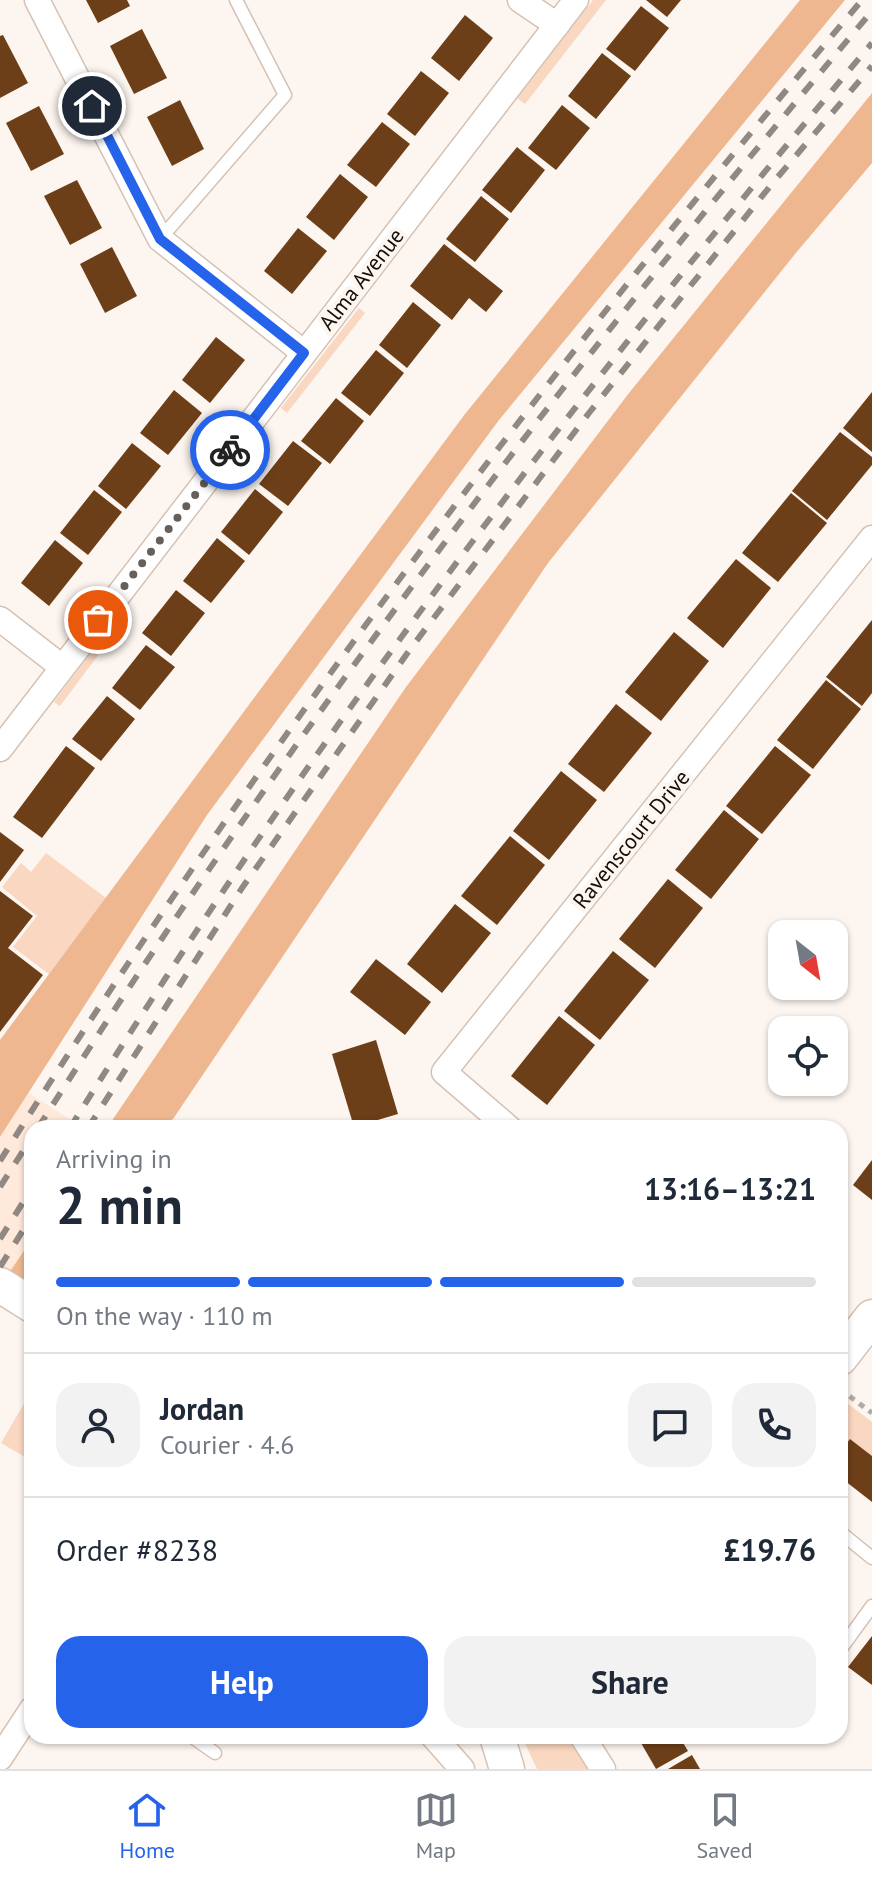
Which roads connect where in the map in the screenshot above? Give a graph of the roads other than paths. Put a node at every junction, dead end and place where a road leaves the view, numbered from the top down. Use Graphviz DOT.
graph roads {
  1 [pos="37,0"];
  2 [pos="236,0"];
  3 [pos="520,0"];
  4 [pos="576,0"];
  5 [pos="557,25"];
  6 [pos="160,239"];
  7 [pos="304,353"];
  8 [pos="872,538"];
  9 [pos="0,619"];
  10 [pos="62,667"];
  11 [pos="0,749"];
  12 [pos="500,1120"];
  13 [pos="872,1317"];
  14 [pos="848,1348"];
  15 [pos="848,1538"];
  16 [pos="872,1558"];
  17 [pos="872,1606"];
  18 [pos="848,1639"];
  19 [pos="24,1721"];
  20 [pos="202,1744"];
  21 [pos="440,1744"];
  22 [pos="587,1744"];
  23 [pos="215,1753"];
  24 [pos="0,1758"];
  25 [pos="462,1769"];
  26 [pos="603,1769"];
  1 -- 6 [label="street"];
  2 -- 6 [label="lane"];
  3 -- 5 [label="street"];
  4 -- 5 [label="street, Alma Avenue"];
  5 -- 7 [label="street, Alma Avenue"];
  6 -- 7 [label="street"];
  7 -- 10 [label="street, Alma Avenue"];
  8 -- 12 [label="street, Ravenscourt Drive"];
  9 -- 10 [label="street"];
  10 -- 11 [label="street, Alma Avenue"];
  13 -- 14 [label="street"];
  15 -- 16 [label="lane"];
  17 -- 18 [label="lane"];
  19 -- 24 [label="street"];
  20 -- 23 [label="lane"];
  21 -- 25 [label="street"];
  22 -- 26 [label="street"];
}
